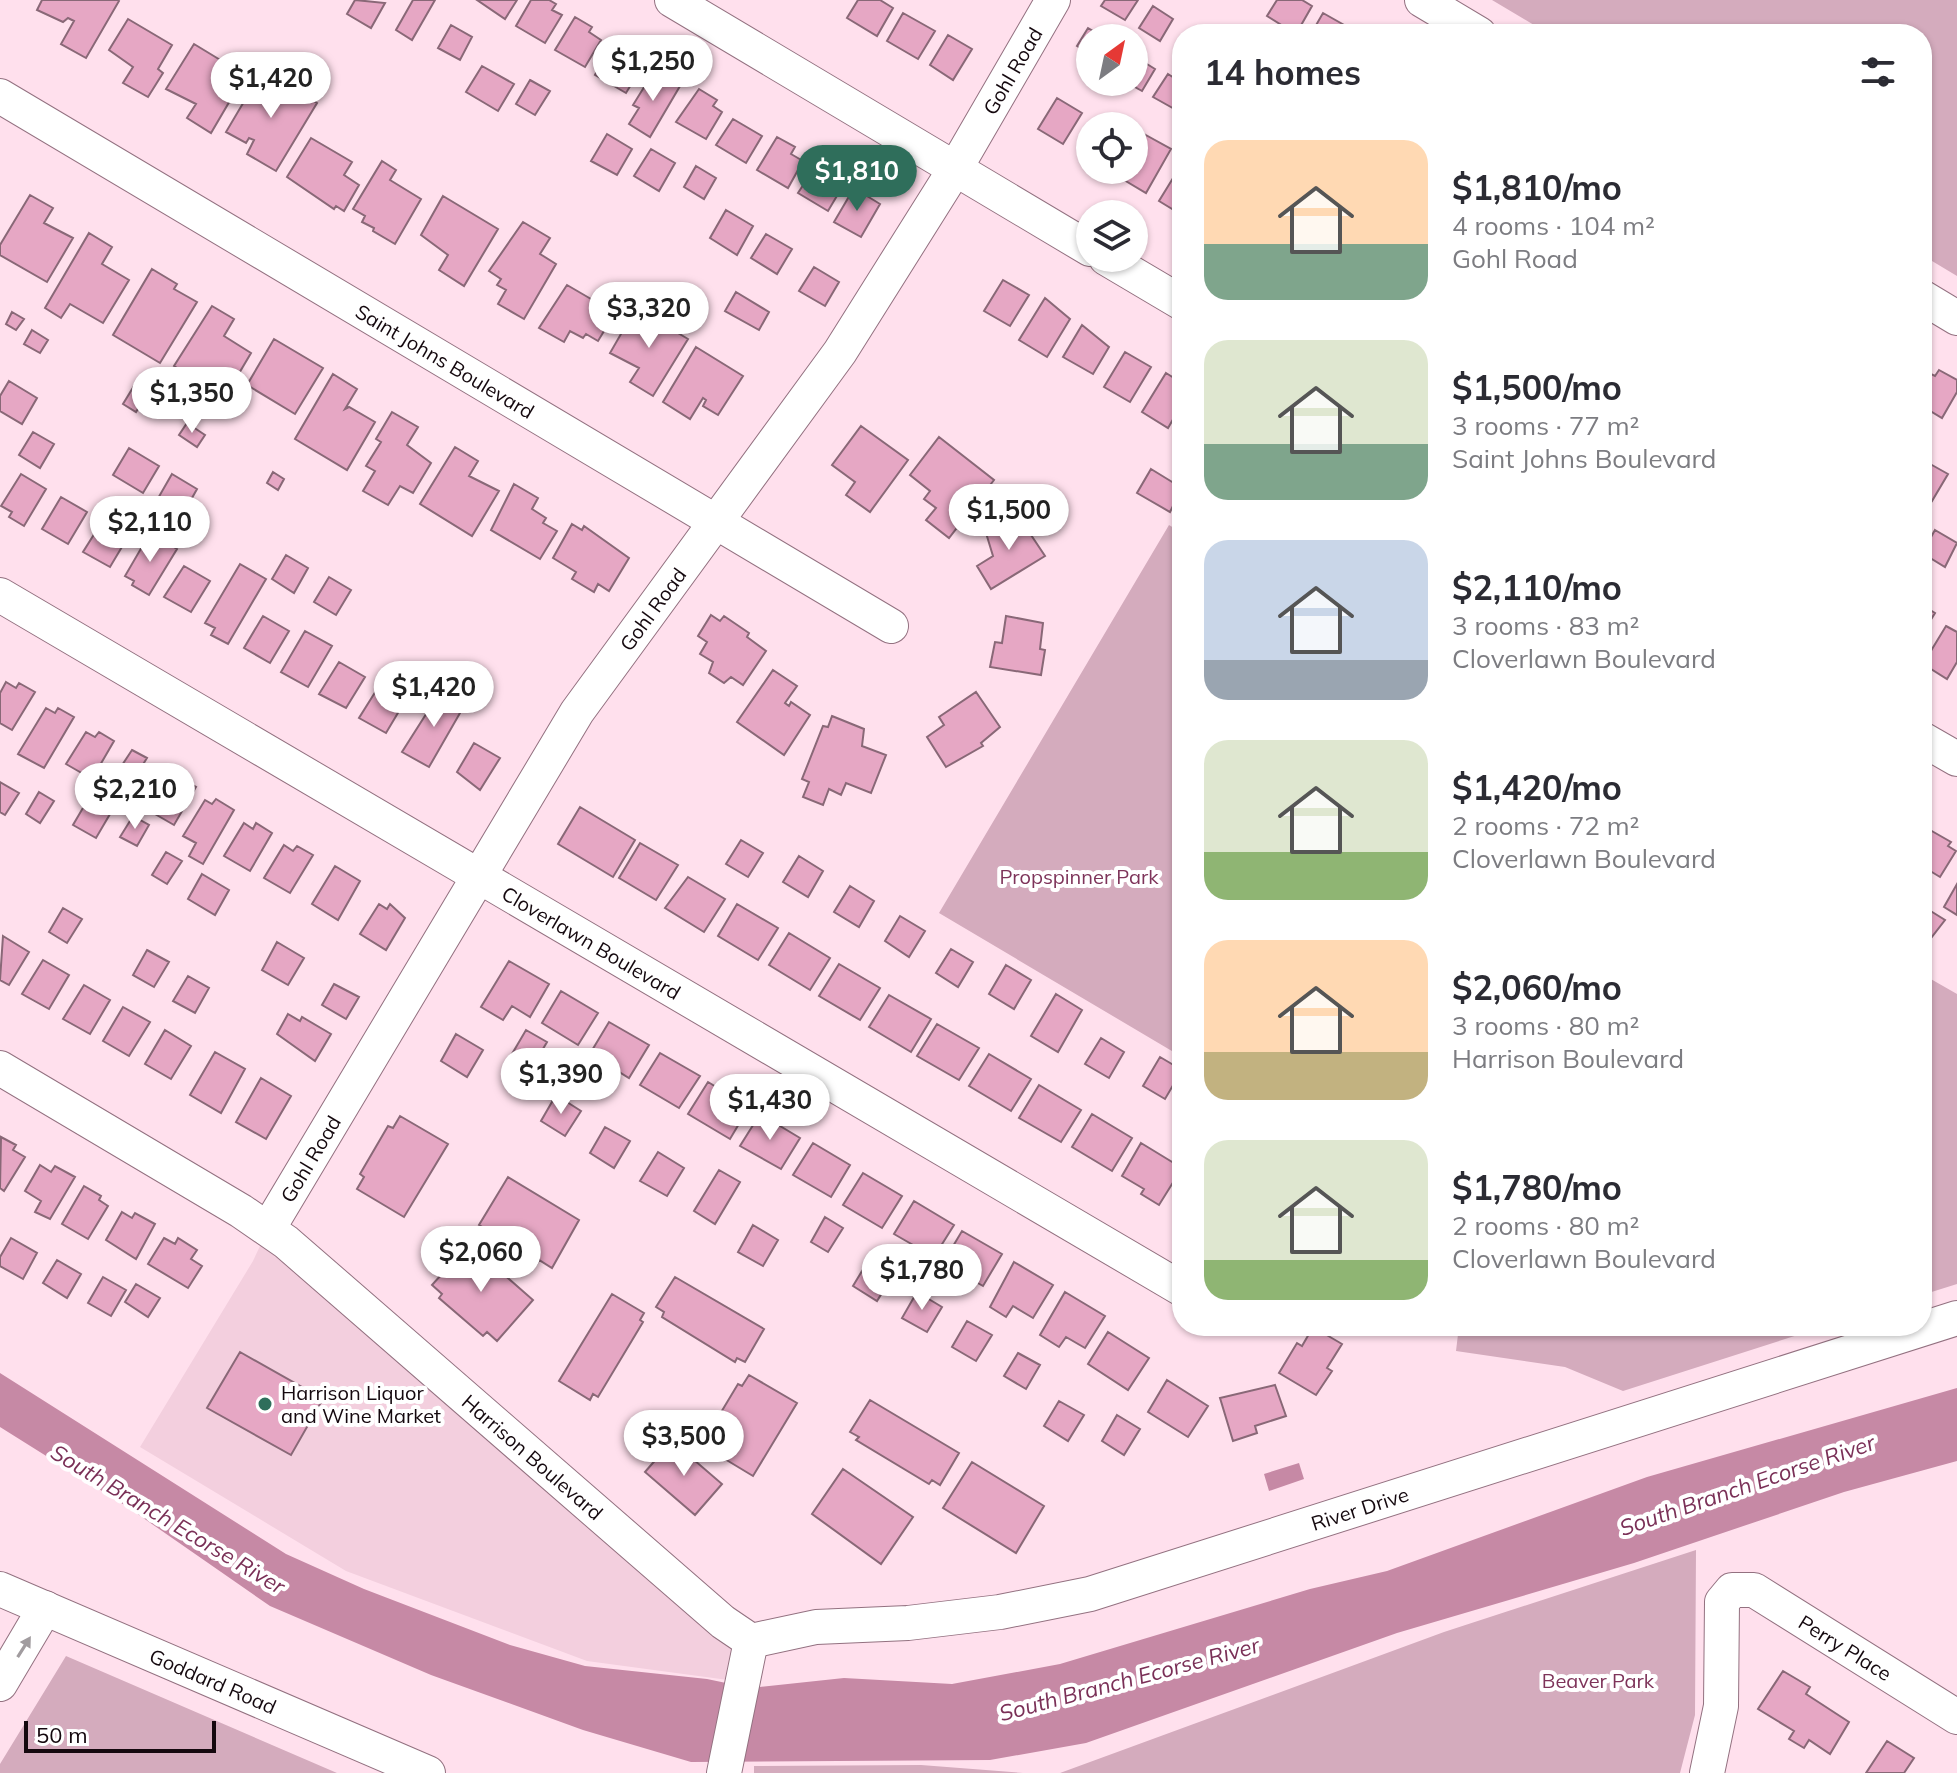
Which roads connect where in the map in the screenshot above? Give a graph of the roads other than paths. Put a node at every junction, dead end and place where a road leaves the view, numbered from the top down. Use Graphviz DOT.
graph roads {
  1 [pos="672,0"];
  2 [pos="1053,0"];
  3 [pos="1422,0"];
  4 [pos="1462,24"];
  5 [pos="0,96"];
  6 [pos="955,169"];
  7 [pos="1076,241"];
  8 [pos="1130,272"];
  9 [pos="1172,297"];
  10 [pos="1932,303"];
  11 [pos="1957,318"];
  12 [pos="715,522"];
  13 [pos="0,595"];
  14 [pos="891,626"];
  15 [pos="1932,745"];
  16 [pos="1957,759"];
  17 [pos="479,875"];
  18 [pos="0,1068"];
  19 [pos="268,1229"];
  20 [pos="1172,1283"];
  21 [pos="1957,1318"];
  22 [pos="1932,1326"];
  23 [pos="1900,1336"];
  24 [pos="0,1589"];
  25 [pos="45,1608"];
  26 [pos="751,1641"];
  27 [pos="0,1684"];
  28 [pos="1957,1717"];
  29 [pos="428,1773"];
  30 [pos="724,1773"];
  31 [pos="1707,1773"];
  1 -- 6 [label="street"];
  2 -- 6 [label="street, Gohl Road"];
  3 -- 4 [label="street"];
  5 -- 12 [label="street, Saint Johns Boulevard"];
  6 -- 7 [label="street"];
  6 -- 12 [label="street, Gohl Road"];
  8 -- 9 [label="street"];
  10 -- 11 [label="street"];
  12 -- 14 [label="street, Saint Johns Boulevard"];
  12 -- 17 [label="street, Gohl Road"];
  13 -- 17 [label="street, Cloverlawn Boulevard"];
  15 -- 16 [label="street"];
  17 -- 19 [label="street, Gohl Road"];
  17 -- 20 [label="street, Cloverlawn Boulevard"];
  18 -- 19 [label="street, Harrison Boulevard"];
  19 -- 26 [label="street, Harrison Boulevard"];
  21 -- 22 [label="street, River Drive"];
  23 -- 26 [label="street, River Drive"];
  24 -- 25 [label="street, Goddard Road"];
  27 -- 25 [label="street, one-way"];
  25 -- 29 [label="street, Goddard Road"];
  26 -- 30 [label="street"];
  28 -- 31 [label="street, Perry Place"];
}
